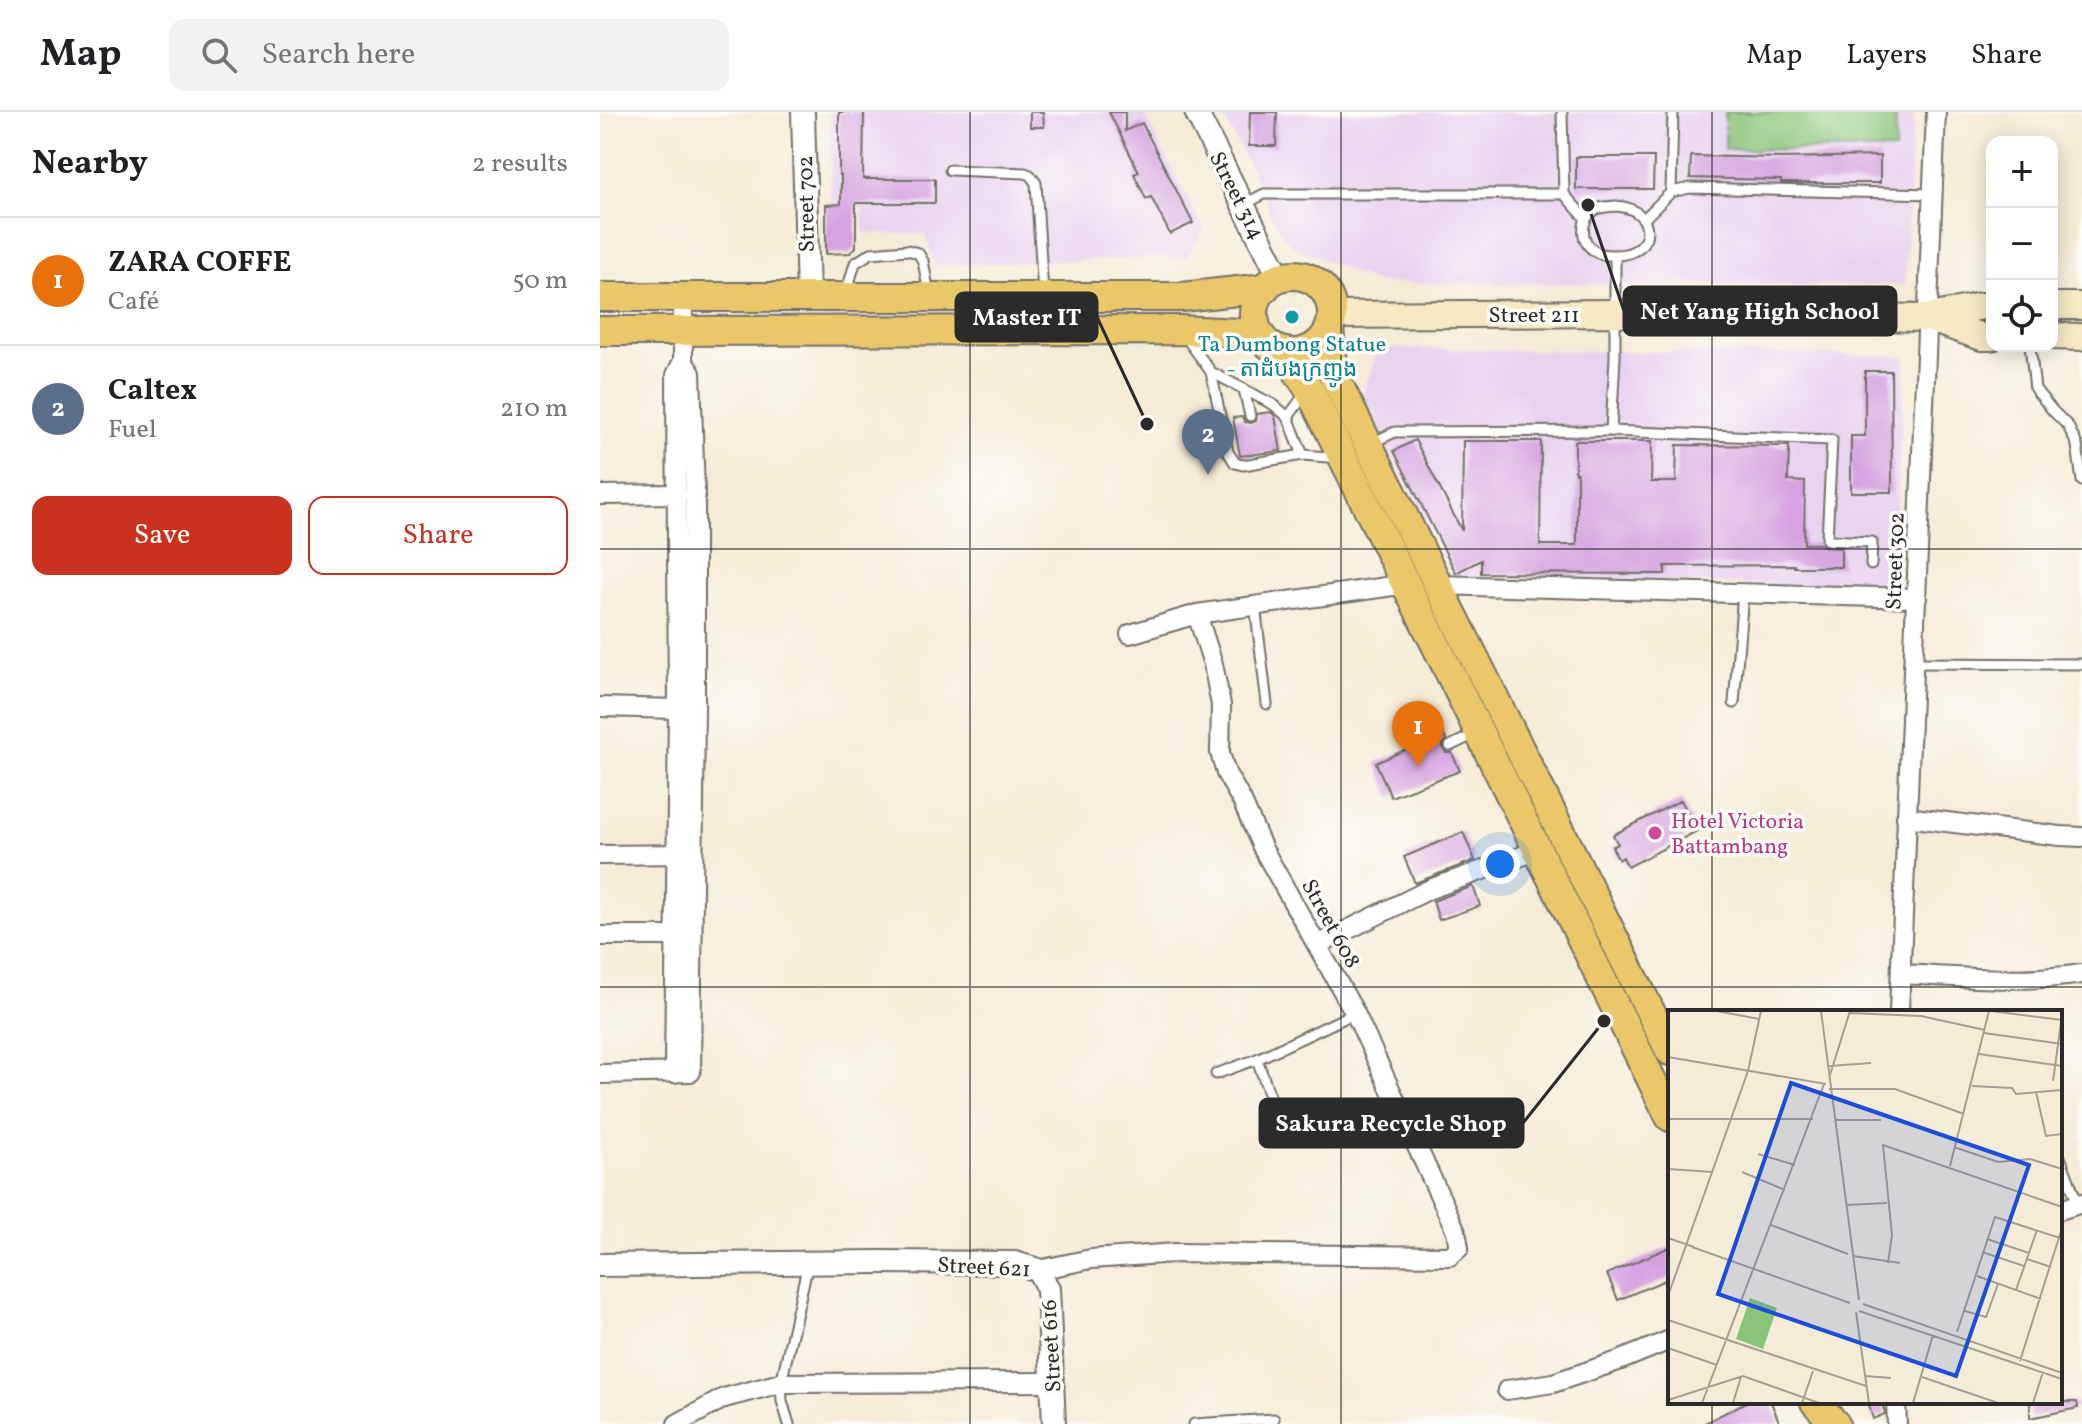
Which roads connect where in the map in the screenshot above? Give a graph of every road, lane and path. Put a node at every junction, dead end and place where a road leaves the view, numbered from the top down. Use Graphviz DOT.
graph roads {
  1 [pos="803,112"];
  2 [pos="1196,112"];
  3 [pos="1562,112"];
  4 [pos="1673,112"];
  5 [pos="1936,112"];
  6 [pos="950,170"];
  7 [pos="1671,192"];
  8 [pos="1564,194"];
  9 [pos="1933,194"];
  10 [pos="1243,205"];
  11 [pos="1586,219"];
  12 [pos="1644,219"];
  13 [pos="1615,255"];
  14 [pos="1272,283"];
  15 [pos="600,297"];
  16 [pos="683,297"];
  17 [pos="808,297"];
  18 [pos="845,297"];
  19 [pos="930,297"];
  20 [pos="1043,297"];
  21 [pos="1986,306"];
  22 [pos="2058,306"];
  23 [pos="2082,306"];
  24 [pos="1614,313"];
  25 [pos="1928,318"];
  26 [pos="1331,323"];
  27 [pos="683,330"];
  28 [pos="1180,330"];
  29 [pos="600,331"];
  30 [pos="1259,334"];
  31 [pos="2058,336"];
  32 [pos="1986,337"];
  33 [pos="2082,337"];
  34 [pos="1285,352"];
  35 [pos="2031,352"];
  36 [pos="683,361"];
  37 [pos="1211,372"];
  38 [pos="1244,389"];
  39 [pos="1309,389"];
  40 [pos="1250,416"];
  41 [pos="1288,417"];
  42 [pos="1611,431"];
  43 [pos="1356,452"];
  44 [pos="1303,455"];
  45 [pos="2082,481"];
  46 [pos="678,494"];
  47 [pos="600,495"];
  48 [pos="1871,565"];
  49 [pos="1407,584"];
  50 [pos="1438,585"];
  51 [pos="1743,593"];
  52 [pos="1917,598"];
  53 [pos="1255,605"];
  54 [pos="1197,614"];
  55 [pos="1130,634"];
  56 [pos="1914,663"];
  57 [pos="2082,664"];
  58 [pos="1734,703"];
  59 [pos="1267,704"];
  60 [pos="600,707"];
  61 [pos="678,709"];
  62 [pos="1480,732"];
  63 [pos="1450,746"];
  64 [pos="1906,817"];
  65 [pos="2082,837"];
  66 [pos="1539,850"];
  67 [pos="686,854"];
  68 [pos="600,855"];
  69 [pos="600,936"];
  70 [pos="684,936"];
  71 [pos="1317,945"];
  72 [pos="1901,974"];
  73 [pos="2082,974"];
  74 [pos="1899,1010"];
  75 [pos="1355,1013"];
  76 [pos="1668,1047"];
  77 [pos="1257,1059"];
  78 [pos="600,1074"];
  79 [pos="1216,1074"];
  80 [pos="1273,1105"];
  81 [pos="1668,1113"];
  82 [pos="2062,1162"];
  83 [pos="2080,1203"];
  84 [pos="1459,1248"];
  85 [pos="808,1263"];
  86 [pos="600,1265"];
  87 [pos="1038,1270"];
  88 [pos="1668,1341"];
  89 [pos="1052,1382"];
  90 [pos="781,1383"];
  91 [pos="1507,1390"];
  92 [pos="1817,1404"];
  93 [pos="1836,1404"];
  94 [pos="1896,1404"];
  95 [pos="1274,1419"];
  96 [pos="677,1424"];
  97 [pos="789,1424"];
  98 [pos="1054,1424"];
  99 [pos="1194,1424"];
  100 [pos="1837,1424"];
  101 [pos="1897,1424"];
  1 -- 17 [label="street, Street 702"];
  2 -- 10 [label="street, Street 314"];
  3 -- 8 [label="lane"];
  4 -- 7 [label="lane"];
  5 -- 9 [label="street, Street 302"];
  6 -- 20 [label="lane"];
  7 -- 9 [label="lane"];
  7 -- 12 [label="lane"];
  8 -- 10 [label="lane"];
  8 -- 11 [label="lane"];
  9 -- 25 [label="street, Street 302"];
  10 -- 14 [label="street, Street 314"];
  11 -- 12 [label="lane"];
  11 -- 13 [label="lane"];
  12 -- 13 [label="lane"];
  13 -- 24 [label="lane"];
  14 -- 20 [label="main road"];
  14 -- 26 [label="main road"];
  14 -- 30 [label="main road"];
  15 -- 16 [label="main road"];
  16 -- 17 [label="main road"];
  16 -- 27 [label="street"];
  17 -- 18 [label="main road"];
  18 -- 19 [label="main road"];
  18 -- 19 [label="lane"];
  19 -- 20 [label="main road"];
  21 -- 25 [label="main road, Street 211"];
  22 -- 23 [label="main road"];
  24 -- 25 [label="main road, Street 211"];
  24 -- 26 [label="main road, Street 211"];
  24 -- 42 [label="lane"];
  25 -- 32 [label="main road, Street 211"];
  25 -- 52 [label="street, Street 302"];
  26 -- 34 [label="main road"];
  26 -- 43 [label="main road"];
  27 -- 28 [label="main road"];
  27 -- 29 [label="main road"];
  27 -- 36 [label="street"];
  28 -- 30 [label="main road"];
  28 -- 37 [label="lane"];
  30 -- 34 [label="main road"];
  31 -- 33 [label="main road"];
  34 -- 39 [label="main road"];
  35 -- 45 [label="lane"];
  36 -- 46 [label="street"];
  36 -- 67 [label="street"];
  37 -- 38 [label="lane"];
  37 -- 44 [label="lane"];
  38 -- 40 [label="lane"];
  38 -- 41 [label="lane"];
  39 -- 41 [label="lane"];
  39 -- 43 [label="main road"];
  41 -- 44 [label="lane"];
  42 -- 43 [label="lane"];
  42 -- 48 [label="lane"];
  43 -- 44 [label="lane"];
  43 -- 49 [label="main road"];
  43 -- 50 [label="main road"];
  46 -- 47 [label="street"];
  46 -- 61 [label="street"];
  49 -- 53 [label="street"];
  49 -- 62 [label="main road"];
  50 -- 51 [label="street"];
  50 -- 76 [label="main road"];
  51 -- 52 [label="street"];
  51 -- 58 [label="lane"];
  52 -- 56 [label="street, Street 302"];
  53 -- 54 [label="street"];
  53 -- 59 [label="lane"];
  54 -- 55 [label="street"];
  54 -- 71 [label="street, Street 608"];
  56 -- 57 [label="lane"];
  56 -- 64 [label="street, Street 302"];
  60 -- 61 [label="street"];
  61 -- 67 [label="street"];
  62 -- 63 [label="lane"];
  62 -- 66 [label="main road"];
  64 -- 65 [label="street"];
  64 -- 72 [label="street, Street 302"];
  66 -- 71 [label="street"];
  66 -- 81 [label="main road"];
  67 -- 68 [label="street"];
  67 -- 70 [label="street"];
  69 -- 70 [label="street"];
  70 -- 78 [label="street"];
  71 -- 75 [label="street, Street 608"];
  72 -- 73 [label="street"];
  72 -- 74 [label="street, Street 302"];
  75 -- 77 [label="lane"];
  75 -- 84 [label="street, Street 608"];
  77 -- 79 [label="lane"];
  77 -- 80 [label="lane"];
  82 -- 83 [label="lane"];
  84 -- 87 [label="street, Street 621"];
  85 -- 86 [label="street, Street 621"];
  85 -- 87 [label="street, Street 621"];
  85 -- 90 [label="lane"];
  87 -- 89 [label="street, Street 616"];
  88 -- 91 [label="street"];
  89 -- 90 [label="street"];
  89 -- 98 [label="street, Street 616"];
  90 -- 96 [label="street"];
  90 -- 97 [label="lane"];
  92 -- 100 [label="main road"];
  93 -- 100 [label="main road"];
  94 -- 101 [label="street"];
  95 -- 99 [label="lane"];
}
